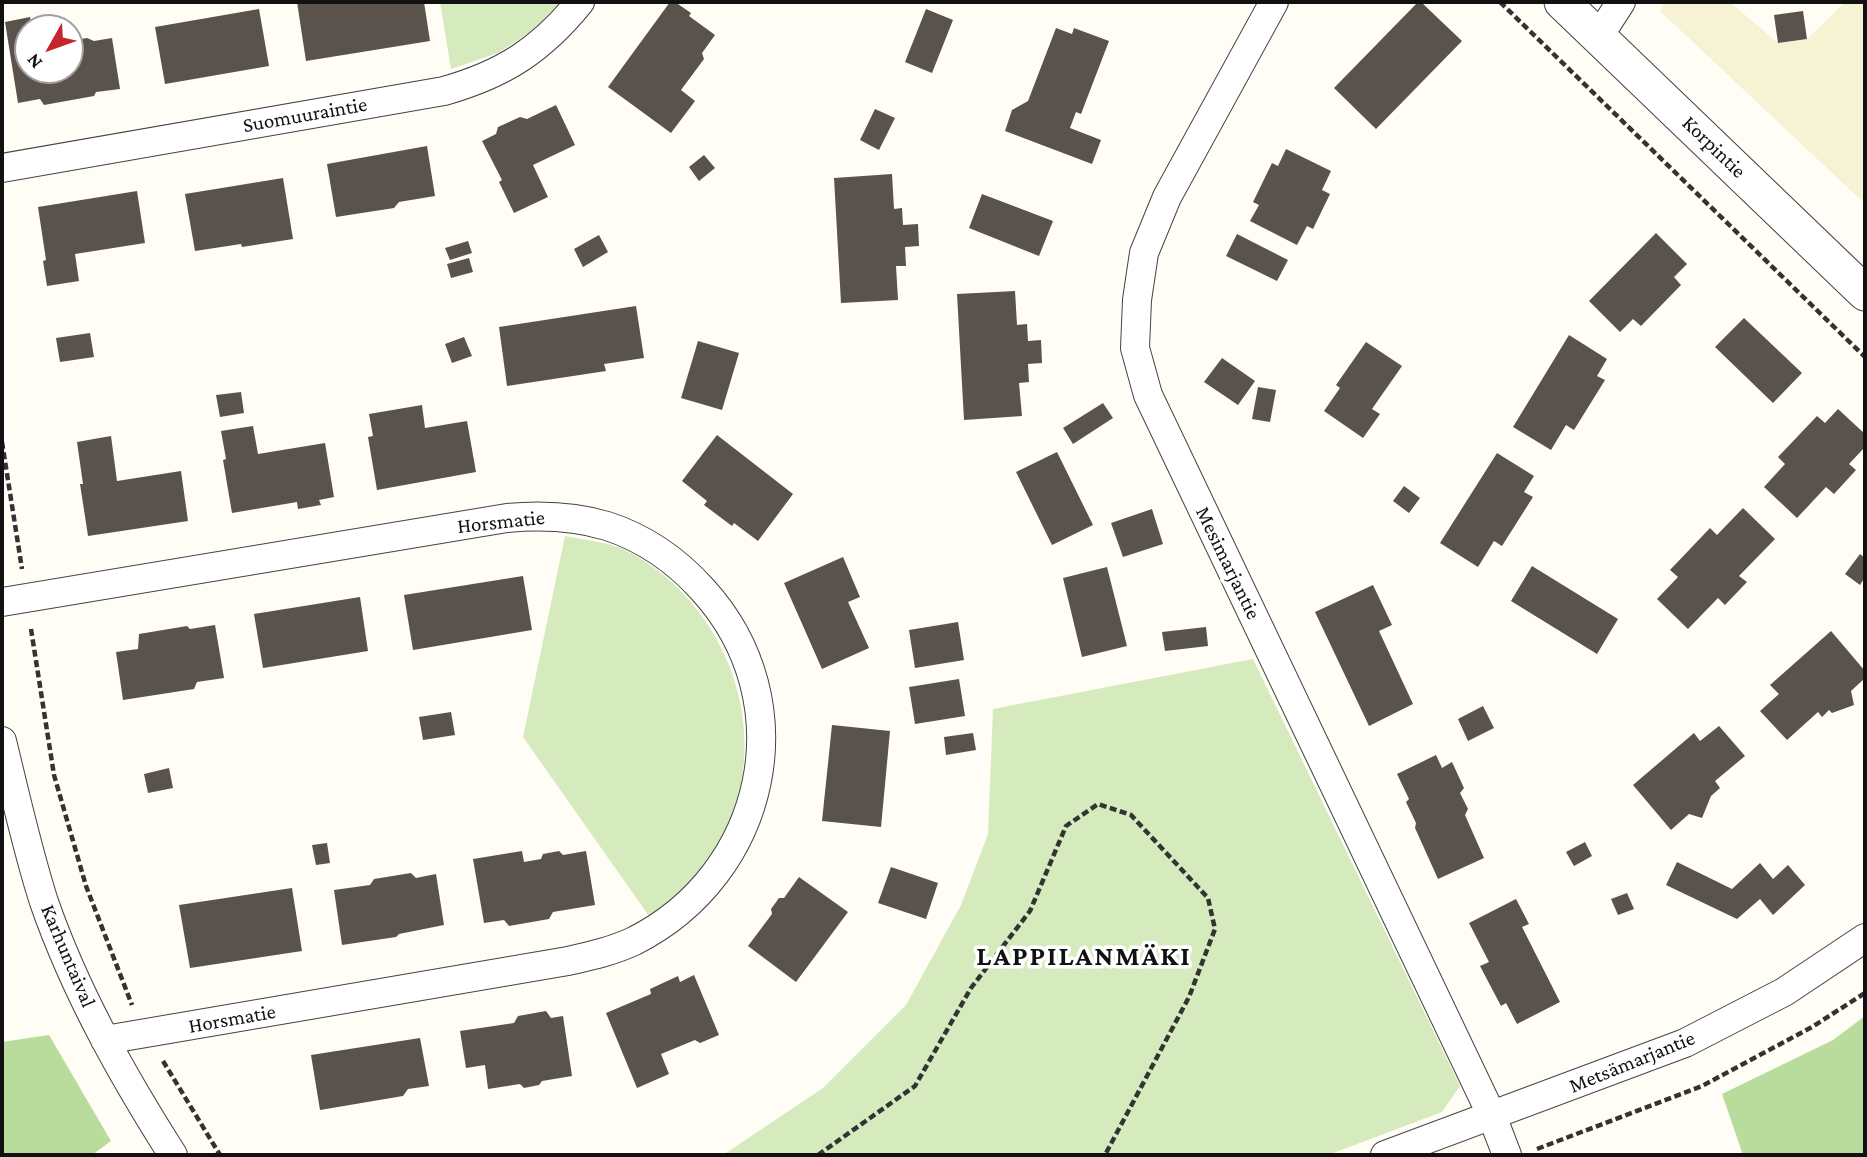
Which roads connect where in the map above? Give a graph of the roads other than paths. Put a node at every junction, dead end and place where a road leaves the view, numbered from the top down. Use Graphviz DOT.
graph roads {
  1 [pos="580,2"];
  2 [pos="1274,2"];
  3 [pos="1562,2"];
  4 [pos="1620,2"];
  5 [pos="1599,36"];
  6 [pos="2,168"];
  7 [pos="1865,293"];
  8 [pos="14,600"];
  9 [pos="2,741"];
  10 [pos="13,831"];
  11 [pos="1865,938"];
  12 [pos="105,1040"];
  13 [pos="1493,1116"];
  14 [pos="1520,1153"];
  15 [pos="173,1155"];
  16 [pos="1385,1155"];
  1 -- 6 [label="street, Suomuuraintie"];
  2 -- 13 [label="street, Mesimarjantie"];
  3 -- 5 [label="street, Korpintie"];
  4 -- 5 [label="street"];
  5 -- 7 [label="street, Korpintie"];
  8 -- 12 [label="street, Horsmatie"];
  9 -- 10 [label="street, Karhuntaival"];
  10 -- 12 [label="street, Karhuntaival"];
  11 -- 13 [label="street, Metsämarjantie"];
  12 -- 15 [label="street, Karhuntaival"];
  13 -- 14 [label="street, Mesimarjantie"];
  13 -- 16 [label="street, Metsämarjantie"];
}
